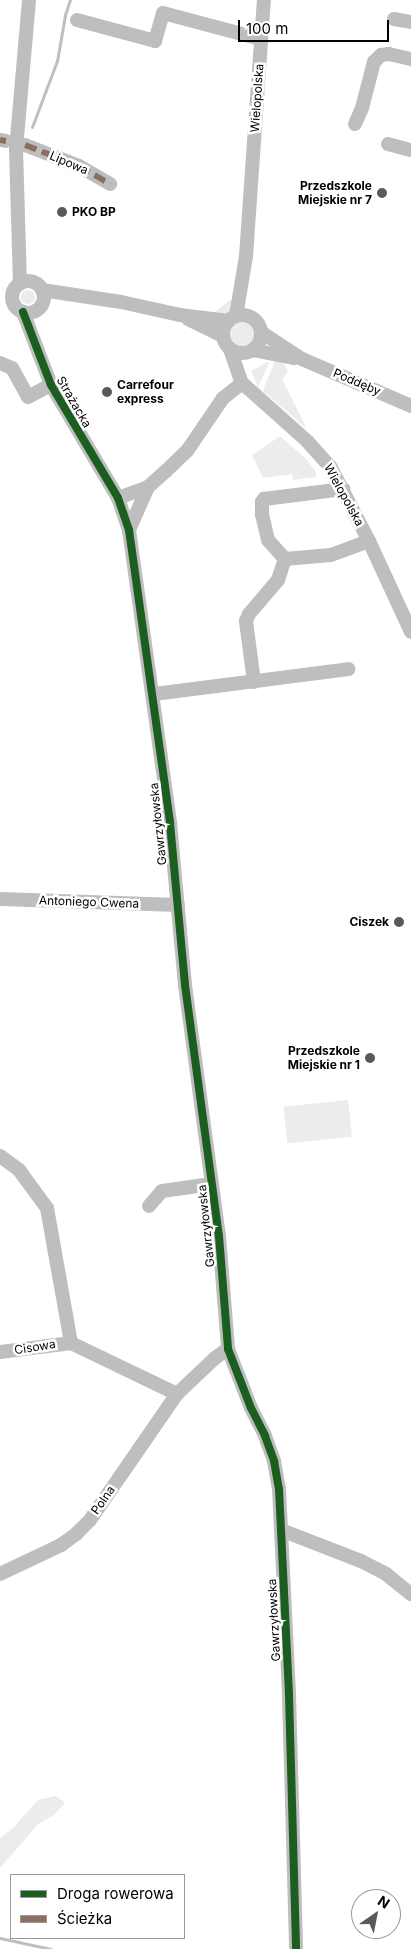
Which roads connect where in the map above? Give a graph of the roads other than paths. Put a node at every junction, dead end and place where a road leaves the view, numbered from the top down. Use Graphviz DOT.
graph roads {
  1 [pos="29,0"];
  2 [pos="264,0"];
  3 [pos="394,18"];
  4 [pos="77,20"];
  5 [pos="411,22"];
  6 [pos="261,39"];
  7 [pos="411,59"];
  8 [pos="355,124"];
  9 [pos="388,144"];
  10 [pos="26,145"];
  11 [pos="411,150"];
  12 [pos="110,184"];
  13 [pos="246,256"];
  14 [pos="25,297"];
  15 [pos="0,306"];
  16 [pos="180,315"];
  17 [pos="251,318"];
  18 [pos="232,319"];
  19 [pos="261,332"];
  20 [pos="227,342"];
  21 [pos="251,351"];
  22 [pos="302,359"];
  23 [pos="6,365"];
  24 [pos="48,380"];
  25 [pos="242,383"];
  26 [pos="411,406"];
  27 [pos="148,487"];
  28 [pos="343,489"];
  29 [pos="118,498"];
  30 [pos="130,530"];
  31 [pos="369,541"];
  32 [pos="285,559"];
  33 [pos="411,632"];
  34 [pos="348,669"];
  35 [pos="254,682"];
  36 [pos="154,694"];
  37 [pos="0,899"];
  38 [pos="178,904"];
  39 [pos="0,1156"];
  40 [pos="212,1184"];
  41 [pos="149,1206"];
  42 [pos="71,1342"];
  43 [pos="228,1349"];
  44 [pos="0,1352"];
  45 [pos="177,1394"];
  46 [pos="281,1530"];
  47 [pos="0,1574"];
  48 [pos="411,1594"];
  49 [pos="296,1949"];
  1 -- 14 [label="street, Strażacka"];
  2 -- 6 [label="street, Wielopolska"];
  3 -- 5 [label="street"];
  4 -- 6 [label="street"];
  6 -- 13 [label="street, Wielopolska"];
  7 -- 8 [label="street"];
  9 -- 11 [label="street"];
  10 -- 12 [label="street, Lipowa"];
  13 -- 17 [label="street, Wielopolska"];
  13 -- 18 [label="street, Wielopolska"];
  14 -- 15 [label="street"];
  14 -- 16 [label="street"];
  14 -- 24 [label="street, Strażacka"];
  16 -- 18 [label="street"];
  16 -- 20 [label="street"];
  17 -- 18 [label="street"];
  17 -- 19 [label="street"];
  18 -- 20 [label="street"];
  19 -- 21 [label="street"];
  19 -- 22 [label="street, Poddęby"];
  20 -- 21 [label="street"];
  20 -- 25 [label="street, Wielopolska"];
  21 -- 22 [label="street, Poddęby"];
  21 -- 25 [label="street"];
  22 -- 26 [label="street, Poddęby"];
  23 -- 24 [label="street"];
  24 -- 29 [label="street, Strażacka"];
  25 -- 27 [label="street"];
  25 -- 28 [label="street, Wielopolska"];
  27 -- 29 [label="street"];
  27 -- 30 [label="street"];
  28 -- 31 [label="street, Wielopolska"];
  28 -- 32 [label="street"];
  29 -- 30 [label="street, Gawrzyłowska"];
  30 -- 36 [label="street, Gawrzyłowska"];
  31 -- 32 [label="street"];
  31 -- 33 [label="street, Wielopolska"];
  32 -- 35 [label="street"];
  34 -- 35 [label="street"];
  35 -- 36 [label="street"];
  36 -- 38 [label="street, Gawrzyłowska"];
  37 -- 38 [label="street, Antoniego Cwena"];
  38 -- 40 [label="street, Gawrzyłowska"];
  39 -- 42 [label="street"];
  40 -- 41 [label="street"];
  40 -- 43 [label="street, Gawrzyłowska"];
  42 -- 44 [label="street, Cisowa"];
  42 -- 45 [label="street"];
  43 -- 45 [label="street, Polna"];
  43 -- 46 [label="street, Gawrzyłowska"];
  45 -- 47 [label="street, Polna"];
  46 -- 48 [label="street"];
  46 -- 49 [label="street, Gawrzyłowska"];
}
